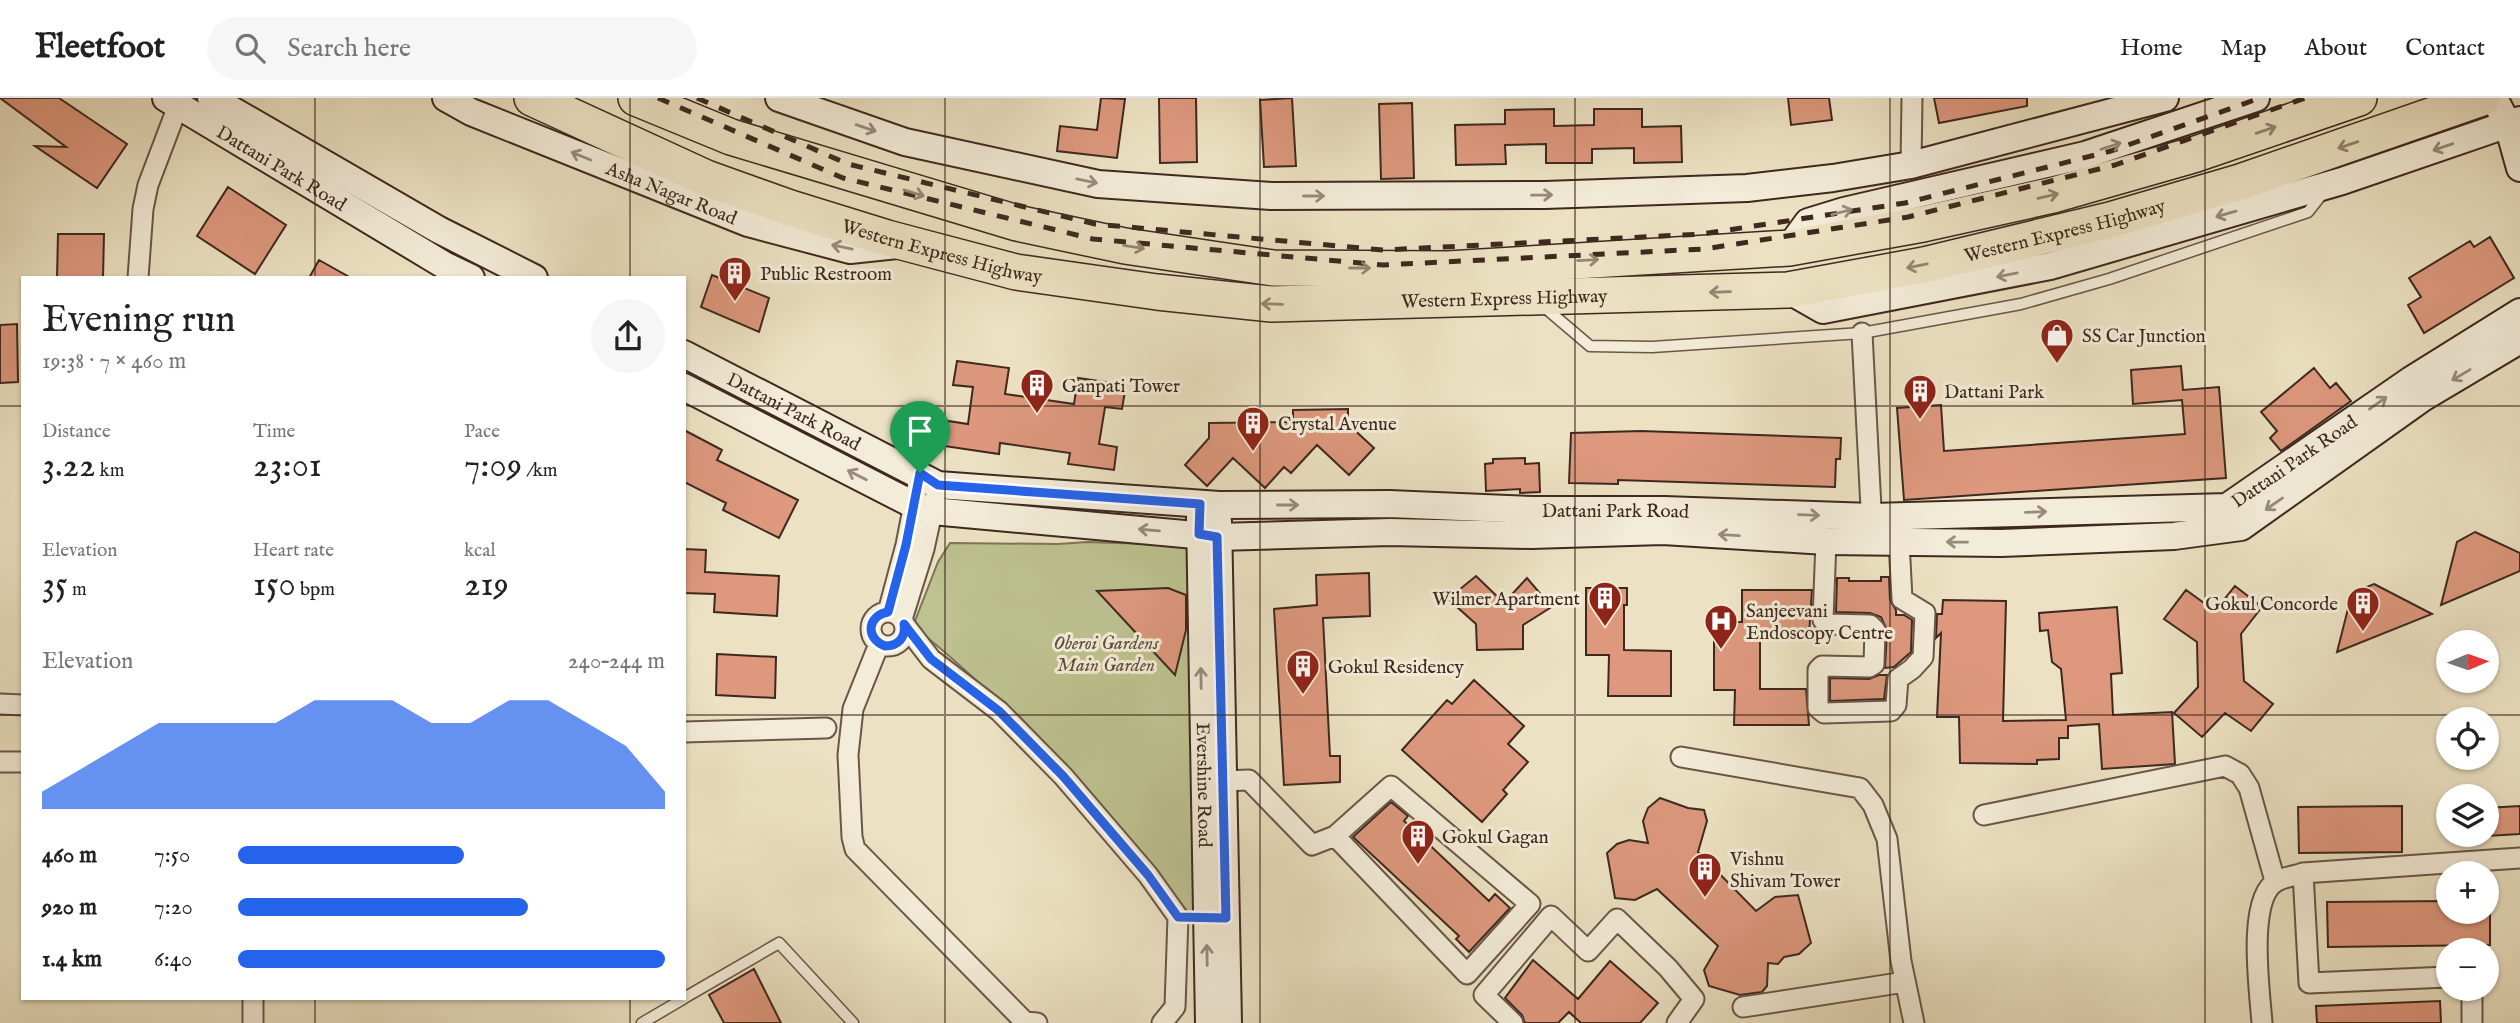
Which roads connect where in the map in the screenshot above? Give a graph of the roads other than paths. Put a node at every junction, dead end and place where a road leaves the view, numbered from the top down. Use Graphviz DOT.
graph roads {
  1 [pos="211,98"];
  2 [pos="446,98"];
  3 [pos="532,98"];
  4 [pos="636,98"];
  5 [pos="682,98"];
  6 [pos="779,98"];
  7 [pos="1912,98"];
  8 [pos="2165,98"];
  9 [pos="2256,98"];
  10 [pos="2359,98"];
  11 [pos="2482,98"];
  12 [pos="2494,98"];
  13 [pos="175,100"];
  14 [pos="2514,123"];
  15 [pos="731,137"];
  16 [pos="1911,165"];
  17 [pos="2520,168"];
  18 [pos="2330,184"];
  19 [pos="449,235"];
  20 [pos="909,244"];
  21 [pos="1789,248"];
  22 [pos="444,272"];
  23 [pos="138,276"];
  24 [pos="462,276"];
  25 [pos="530,276"];
  26 [pos="1788,290"];
  27 [pos="1531,297"];
  28 [pos="2520,312"];
  29 [pos="1861,333"];
  30 [pos="2520,340"];
  31 [pos="686,355"];
  32 [pos="735,380"];
  33 [pos="686,388"];
  34 [pos="2417,389"];
  35 [pos="722,406"];
  36 [pos="821,423"];
  37 [pos="810,451"];
  38 [pos="929,479"];
  39 [pos="1389,504"];
  40 [pos="1210,505"];
  41 [pos="923,508"];
  42 [pos="2130,510"];
  43 [pos="2072,512"];
  44 [pos="1998,513"];
  45 [pos="2232,517"];
  46 [pos="1664,520"];
  47 [pos="1532,522"];
  48 [pos="1872,529"];
  49 [pos="1390,532"];
  50 [pos="1208,536"];
  51 [pos="2132,538"];
  52 [pos="2074,540"];
  53 [pos="1826,541"];
  54 [pos="1899,541"];
  55 [pos="2001,543"];
  56 [pos="898,619"];
  57 [pos="879,644"];
  58 [pos="0,705"];
  59 [pos="21,705"];
  60 [pos="826,728"];
  61 [pos="686,732"];
  62 [pos="1681,757"];
  63 [pos="0,762"];
  64 [pos="21,762"];
  65 [pos="1222,780"];
  66 [pos="1984,815"];
  67 [pos="1335,836"];
  68 [pos="2520,858"];
  69 [pos="2520,867"];
  70 [pos="2303,873"];
  71 [pos="2275,881"];
  72 [pos="1178,917"];
  73 [pos="1216,918"];
  74 [pos="2436,978"];
  75 [pos="1905,982"];
  76 [pos="686,997"];
  77 [pos="253,1000"];
  78 [pos="681,1000"];
  79 [pos="2472,1001"];
  80 [pos="1743,1007"];
  81 [pos="253,1023"];
  82 [pos="642,1023"];
  83 [pos="853,1023"];
  84 [pos="1037,1023"];
  85 [pos="1162,1023"];
  86 [pos="1209,1023"];
  87 [pos="1228,1023"];
  88 [pos="1513,1023"];
  89 [pos="1677,1023"];
  90 [pos="1914,1023"];
  91 [pos="2262,1023"];
  92 [pos="2472,1023"];
  1 -- 19 [label="street, Dattani Park Road"];
  20 -- 2 [label="street, Asha Nagar Road, one-way"];
  3 -- 20 [label="highway, Western Express Highway"];
  4 -- 15 [label="highway, Western Express Highway"];
  5 -- 15 [label="street"];
  6 -- 16 [label="street, one-way"];
  7 -- 16 [label="street"];
  8 -- 16 [label="street"];
  21 -- 9 [label="street, one-way"];
  21 -- 10 [label="highway, Western Express Highway, one-way"];
  11 -- 26 [label="highway, Western Express Highway, one-way"];
  12 -- 14 [label="street"];
  13 -- 22 [label="street, Dattani Park Road"];
  13 -- 23 [label="street"];
  14 -- 17 [label="street"];
  14 -- 18 [label="street, one-way"];
  15 -- 21 [label="highway, Western Express Highway, one-way"];
  18 -- 26 [label="street, one-way"];
  18 -- 29 [label="lane"];
  19 -- 22 [label="street"];
  19 -- 25 [label="street, Dattani Park Road"];
  27 -- 20 [label="highway, Western Express Highway, one-way"];
  22 -- 24 [label="street, Dattani Park Road"];
  26 -- 27 [label="highway, Western Express Highway, one-way"];
  27 -- 29 [label="lane"];
  28 -- 34 [label="street, Dattani Park Road"];
  29 -- 48 [label="street"];
  30 -- 34 [label="street, Dattani Park Road, one-way"];
  31 -- 32 [label="street, Dattani Park Road"];
  32 -- 35 [label="street"];
  32 -- 36 [label="street, Dattani Park Road"];
  33 -- 35 [label="street, Dattani Park Road"];
  34 -- 45 [label="street, Dattani Park Road"];
  35 -- 37 [label="street, Dattani Park Road"];
  36 -- 37 [label="street"];
  36 -- 38 [label="street, Dattani Park Road"];
  41 -- 37 [label="street, Dattani Park Road, one-way"];
  38 -- 40 [label="street, Dattani Park Road"];
  38 -- 41 [label="street"];
  40 -- 39 [label="street, Dattani Park Road, one-way"];
  39 -- 47 [label="street, Dattani Park Road"];
  39 -- 49 [label="street"];
  40 -- 50 [label="street, Evershine Road"];
  50 -- 41 [label="street, Dattani Park Road, one-way"];
  41 -- 56 [label="street"];
  42 -- 43 [label="street, Dattani Park Road"];
  42 -- 45 [label="street, Dattani Park Road"];
  42 -- 51 [label="street"];
  44 -- 43 [label="street, Dattani Park Road, one-way"];
  43 -- 52 [label="street"];
  44 -- 48 [label="street, Dattani Park Road"];
  44 -- 55 [label="street"];
  45 -- 51 [label="street, Dattani Park Road"];
  46 -- 47 [label="street, Dattani Park Road"];
  46 -- 48 [label="street, Dattani Park Road, one-way"];
  53 -- 46 [label="street, Dattani Park Road, one-way"];
  47 -- 49 [label="street, Dattani Park Road"];
  48 -- 53 [label="street, Dattani Park Road"];
  48 -- 54 [label="street, Dattani Park Road"];
  49 -- 50 [label="street, Dattani Park Road"];
  50 -- 65 [label="street, Evershine Road"];
  73 -- 50 [label="street, Evershine Road, one-way"];
  51 -- 52 [label="street, Dattani Park Road"];
  52 -- 55 [label="street, Dattani Park Road"];
  53 -- 54 [label="street"];
  55 -- 54 [label="street, Dattani Park Road, one-way"];
  56 -- 57 [label="street"];
  56 -- 57 [label="street"];
  56 -- 72 [label="street"];
  57 -- 84 [label="street"];
  58 -- 59 [label="street"];
  60 -- 61 [label="street"];
  62 -- 75 [label="street"];
  63 -- 64 [label="street"];
  65 -- 67 [label="street"];
  65 -- 73 [label="street, Evershine Road"];
  66 -- 71 [label="street"];
  67 -- 67 [label="street"];
  68 -- 69 [label="street"];
  68 -- 70 [label="street"];
  70 -- 71 [label="street"];
  70 -- 74 [label="street"];
  71 -- 91 [label="street"];
  72 -- 73 [label="street"];
  72 -- 85 [label="street"];
  86 -- 73 [label="street, Evershine Road, one-way"];
  73 -- 87 [label="street, Evershine Road"];
  75 -- 80 [label="street"];
  75 -- 90 [label="street"];
  76 -- 83 [label="lane"];
  77 -- 81 [label="street"];
  78 -- 82 [label="lane"];
  79 -- 92 [label="street"];
  88 -- 89 [label="street"];
}
